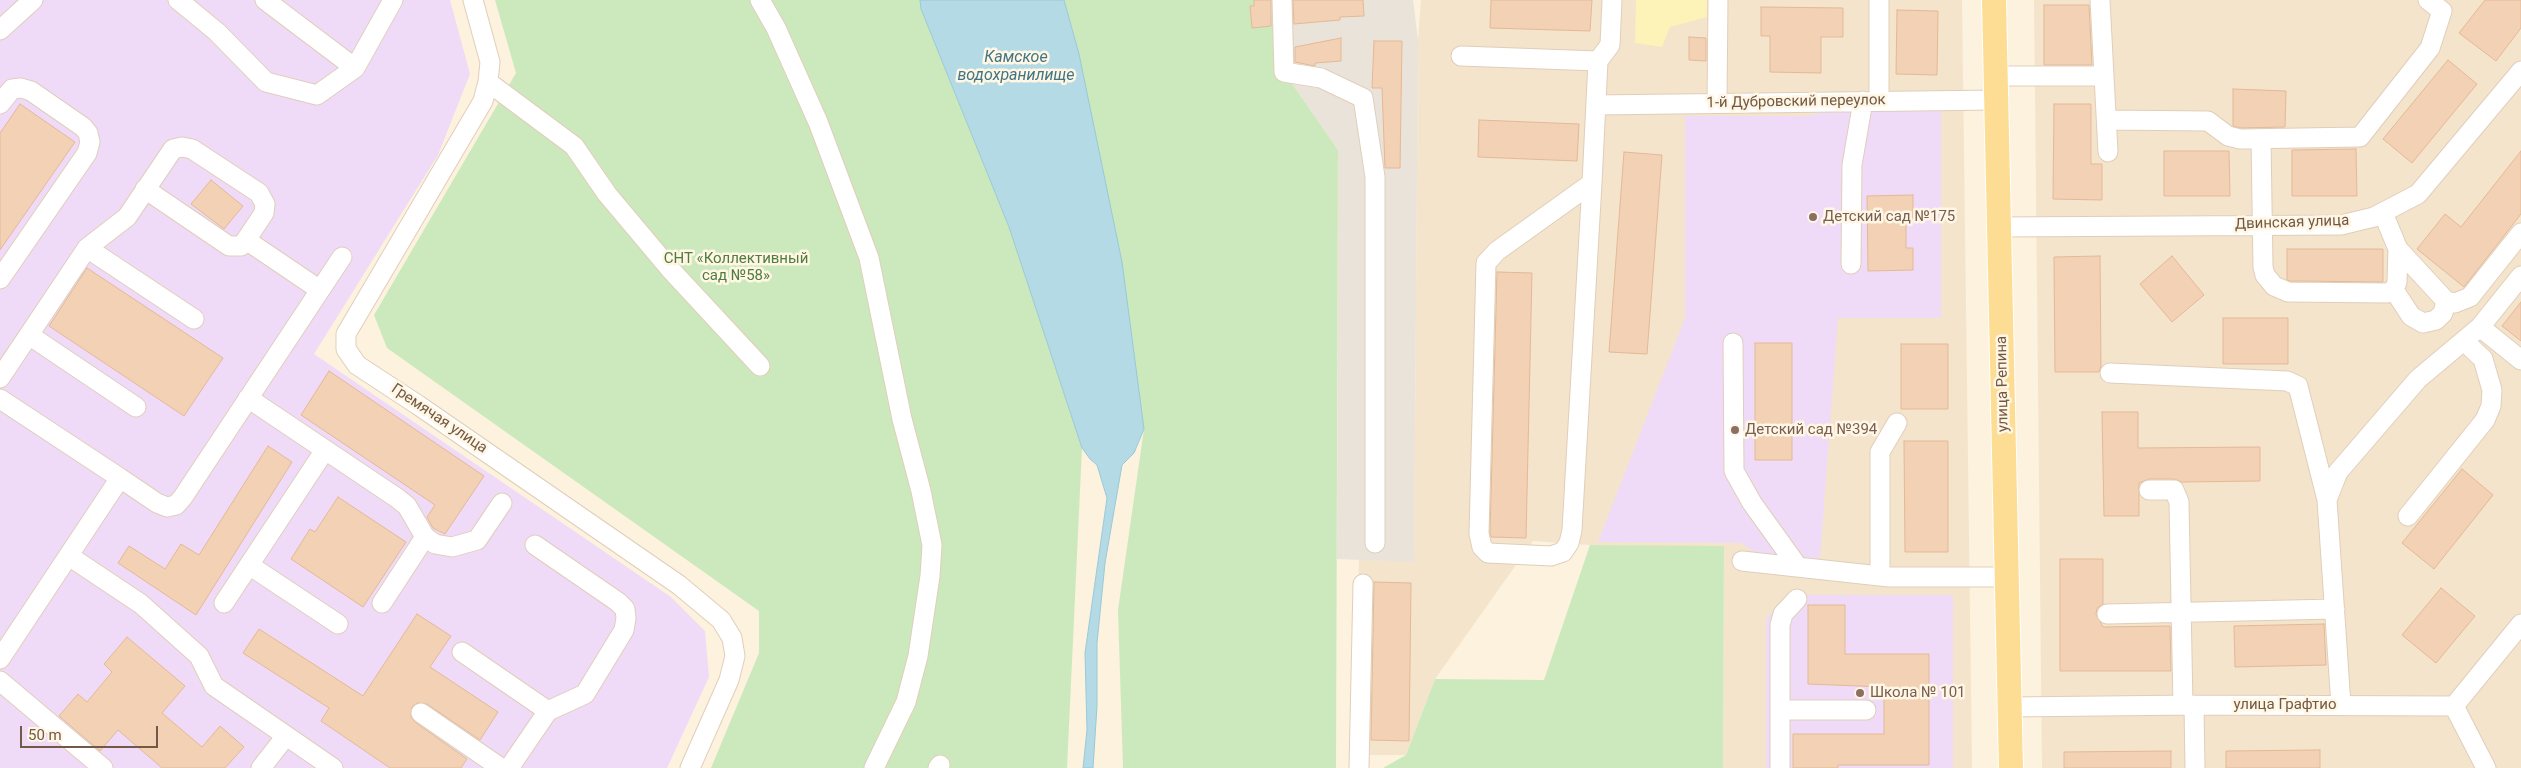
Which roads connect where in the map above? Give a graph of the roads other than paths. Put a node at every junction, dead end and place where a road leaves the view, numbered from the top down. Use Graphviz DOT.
graph roads {
  1 [pos="32,0"];
  2 [pos="178,0"];
  3 [pos="265,0"];
  4 [pos="393,0"];
  5 [pos="473,0"];
  6 [pos="760,0"];
  7 [pos="1282,0"];
  8 [pos="1612,0"];
  9 [pos="1718,0"];
  10 [pos="1879,0"];
  11 [pos="1994,0"];
  12 [pos="2100,0"];
  13 [pos="2441,4"];
  14 [pos="0,30"];
  15 [pos="1461,56"];
  16 [pos="1598,61"];
  17 [pos="355,68"];
  18 [pos="2521,71"];
  19 [pos="1996,76"];
  20 [pos="2104,76"];
  21 [pos="488,82"];
  22 [pos="1996,100"];
  23 [pos="1870,101"];
  24 [pos="0,104"];
  25 [pos="1717,104"];
  26 [pos="1596,105"];
  27 [pos="2106,120"];
  28 [pos="2261,139"];
  29 [pos="2108,152"];
  30 [pos="1592,183"];
  31 [pos="145,189"];
  32 [pos="2382,213"];
  33 [pos="2262,225"];
  34 [pos="2000,227"];
  35 [pos="2521,233"];
  36 [pos="246,240"];
  37 [pos="87,248"];
  38 [pos="2398,249"];
  39 [pos="342,257"];
  40 [pos="1852,264"];
  41 [pos="2521,276"];
  42 [pos="0,280"];
  43 [pos="320,290"];
  44 [pos="2394,290"];
  45 [pos="2446,301"];
  46 [pos="194,319"];
  47 [pos="2480,327"];
  48 [pos="29,335"];
  49 [pos="2464,341"];
  50 [pos="1734,343"];
  51 [pos="2521,360"];
  52 [pos="760,366"];
  53 [pos="2110,373"];
  54 [pos="0,378"];
  55 [pos="248,398"];
  56 [pos="0,399"];
  57 [pos="136,407"];
  58 [pos="1897,423"];
  59 [pos="325,450"];
  60 [pos="120,478"];
  61 [pos="2149,490"];
  62 [pos="2327,500"];
  63 [pos="502,503"];
  64 [pos="2408,516"];
  65 [pos="425,537"];
  66 [pos="1376,543"];
  67 [pos="535,545"];
  68 [pos="68,556"];
  69 [pos="1742,561"];
  70 [pos="249,565"];
  71 [pos="1798,567"];
  72 [pos="1880,576"];
  73 [pos="2008,577"];
  74 [pos="1362,584"];
  75 [pos="1797,599"];
  76 [pos="224,603"];
  77 [pos="382,603"];
  78 [pos="2334,610"];
  79 [pos="2182,613"];
  80 [pos="2107,614"];
  81 [pos="338,624"];
  82 [pos="2521,624"];
  83 [pos="462,652"];
  84 [pos="0,659"];
  85 [pos="0,681"];
  86 [pos="2189,705"];
  87 [pos="2341,705"];
  88 [pos="2454,706"];
  89 [pos="2010,707"];
  90 [pos="1780,710"];
  91 [pos="1866,710"];
  92 [pos="548,711"];
  93 [pos="421,713"];
  94 [pos="286,736"];
  95 [pos="103,768"];
  96 [pos="261,768"];
  97 [pos="332,768"];
  98 [pos="501,768"];
  99 [pos="509,768"];
  100 [pos="690,768"];
  101 [pos="874,768"];
  102 [pos="1358,768"];
  103 [pos="1780,768"];
  104 [pos="2011,768"];
  105 [pos="2195,768"];
  106 [pos="2486,768"];
  1 -- 14 [label="street"];
  2 -- 17 [label="street"];
  3 -- 17 [label="street"];
  4 -- 17 [label="street"];
  5 -- 21 [label="street, Гремячая улица"];
  6 -- 101 [label="street"];
  7 -- 66 [label="street"];
  8 -- 16 [label="street"];
  9 -- 25 [label="street"];
  10 -- 23 [label="street"];
  11 -- 19 [label="main road, улица Репина"];
  12 -- 20 [label="street"];
  13 -- 28 [label="street"];
  15 -- 16 [label="street"];
  16 -- 26 [label="street"];
  18 -- 32 [label="street, Двинская улица"];
  19 -- 20 [label="street"];
  19 -- 22 [label="main road, улица Репина"];
  20 -- 27 [label="street"];
  21 -- 52 [label="street"];
  21 -- 100 [label="street, Гремячая улица"];
  22 -- 23 [label="street, 1-й Дубровский переулок"];
  22 -- 34 [label="main road, улица Репина"];
  23 -- 25 [label="street, 1-й Дубровский переулок"];
  23 -- 40 [label="street"];
  24 -- 42 [label="street"];
  25 -- 26 [label="street, 1-й Дубровский переулок"];
  26 -- 30 [label="street"];
  27 -- 28 [label="street"];
  27 -- 29 [label="street"];
  28 -- 33 [label="street"];
  30 -- 30 [label="street"];
  31 -- 36 [label="street"];
  31 -- 36 [label="street"];
  31 -- 37 [label="street"];
  32 -- 33 [label="street, Двинская улица"];
  32 -- 38 [label="street"];
  33 -- 34 [label="street, Двинская улица"];
  33 -- 44 [label="street"];
  34 -- 73 [label="main road, улица Репина"];
  35 -- 45 [label="street"];
  36 -- 43 [label="street"];
  37 -- 46 [label="street"];
  37 -- 48 [label="street"];
  38 -- 44 [label="street"];
  38 -- 45 [label="street"];
  39 -- 43 [label="street"];
  41 -- 47 [label="street"];
  43 -- 55 [label="street"];
  44 -- 45 [label="street"];
  47 -- 49 [label="street"];
  47 -- 51 [label="street"];
  48 -- 54 [label="street"];
  48 -- 57 [label="street"];
  49 -- 62 [label="street"];
  49 -- 64 [label="street"];
  50 -- 71 [label="street"];
  53 -- 62 [label="street"];
  55 -- 59 [label="street"];
  55 -- 60 [label="street"];
  56 -- 60 [label="street"];
  58 -- 72 [label="street"];
  59 -- 65 [label="street"];
  59 -- 70 [label="street"];
  60 -- 68 [label="street"];
  61 -- 79 [label="street"];
  62 -- 78 [label="street"];
  63 -- 65 [label="street"];
  65 -- 77 [label="street"];
  67 -- 92 [label="street"];
  68 -- 84 [label="street"];
  68 -- 94 [label="street"];
  69 -- 71 [label="street"];
  70 -- 76 [label="street"];
  70 -- 81 [label="street"];
  71 -- 72 [label="street"];
  72 -- 73 [label="street"];
  73 -- 89 [label="main road, улица Репина"];
  74 -- 102 [label="street"];
  75 -- 90 [label="street"];
  78 -- 79 [label="street"];
  78 -- 87 [label="street"];
  79 -- 80 [label="street"];
  79 -- 86 [label="street"];
  82 -- 88 [label="street"];
  83 -- 92 [label="street"];
  85 -- 95 [label="street"];
  86 -- 87 [label="street, улица Графтио"];
  86 -- 89 [label="street, улица Графтио"];
  86 -- 105 [label="street"];
  87 -- 88 [label="street, улица Графтио"];
  88 -- 106 [label="street"];
  89 -- 104 [label="main road, улица Репина"];
  90 -- 91 [label="street"];
  90 -- 103 [label="street"];
  92 -- 99 [label="street"];
  93 -- 98 [label="street"];
  94 -- 96 [label="street"];
  94 -- 97 [label="street"];
}
